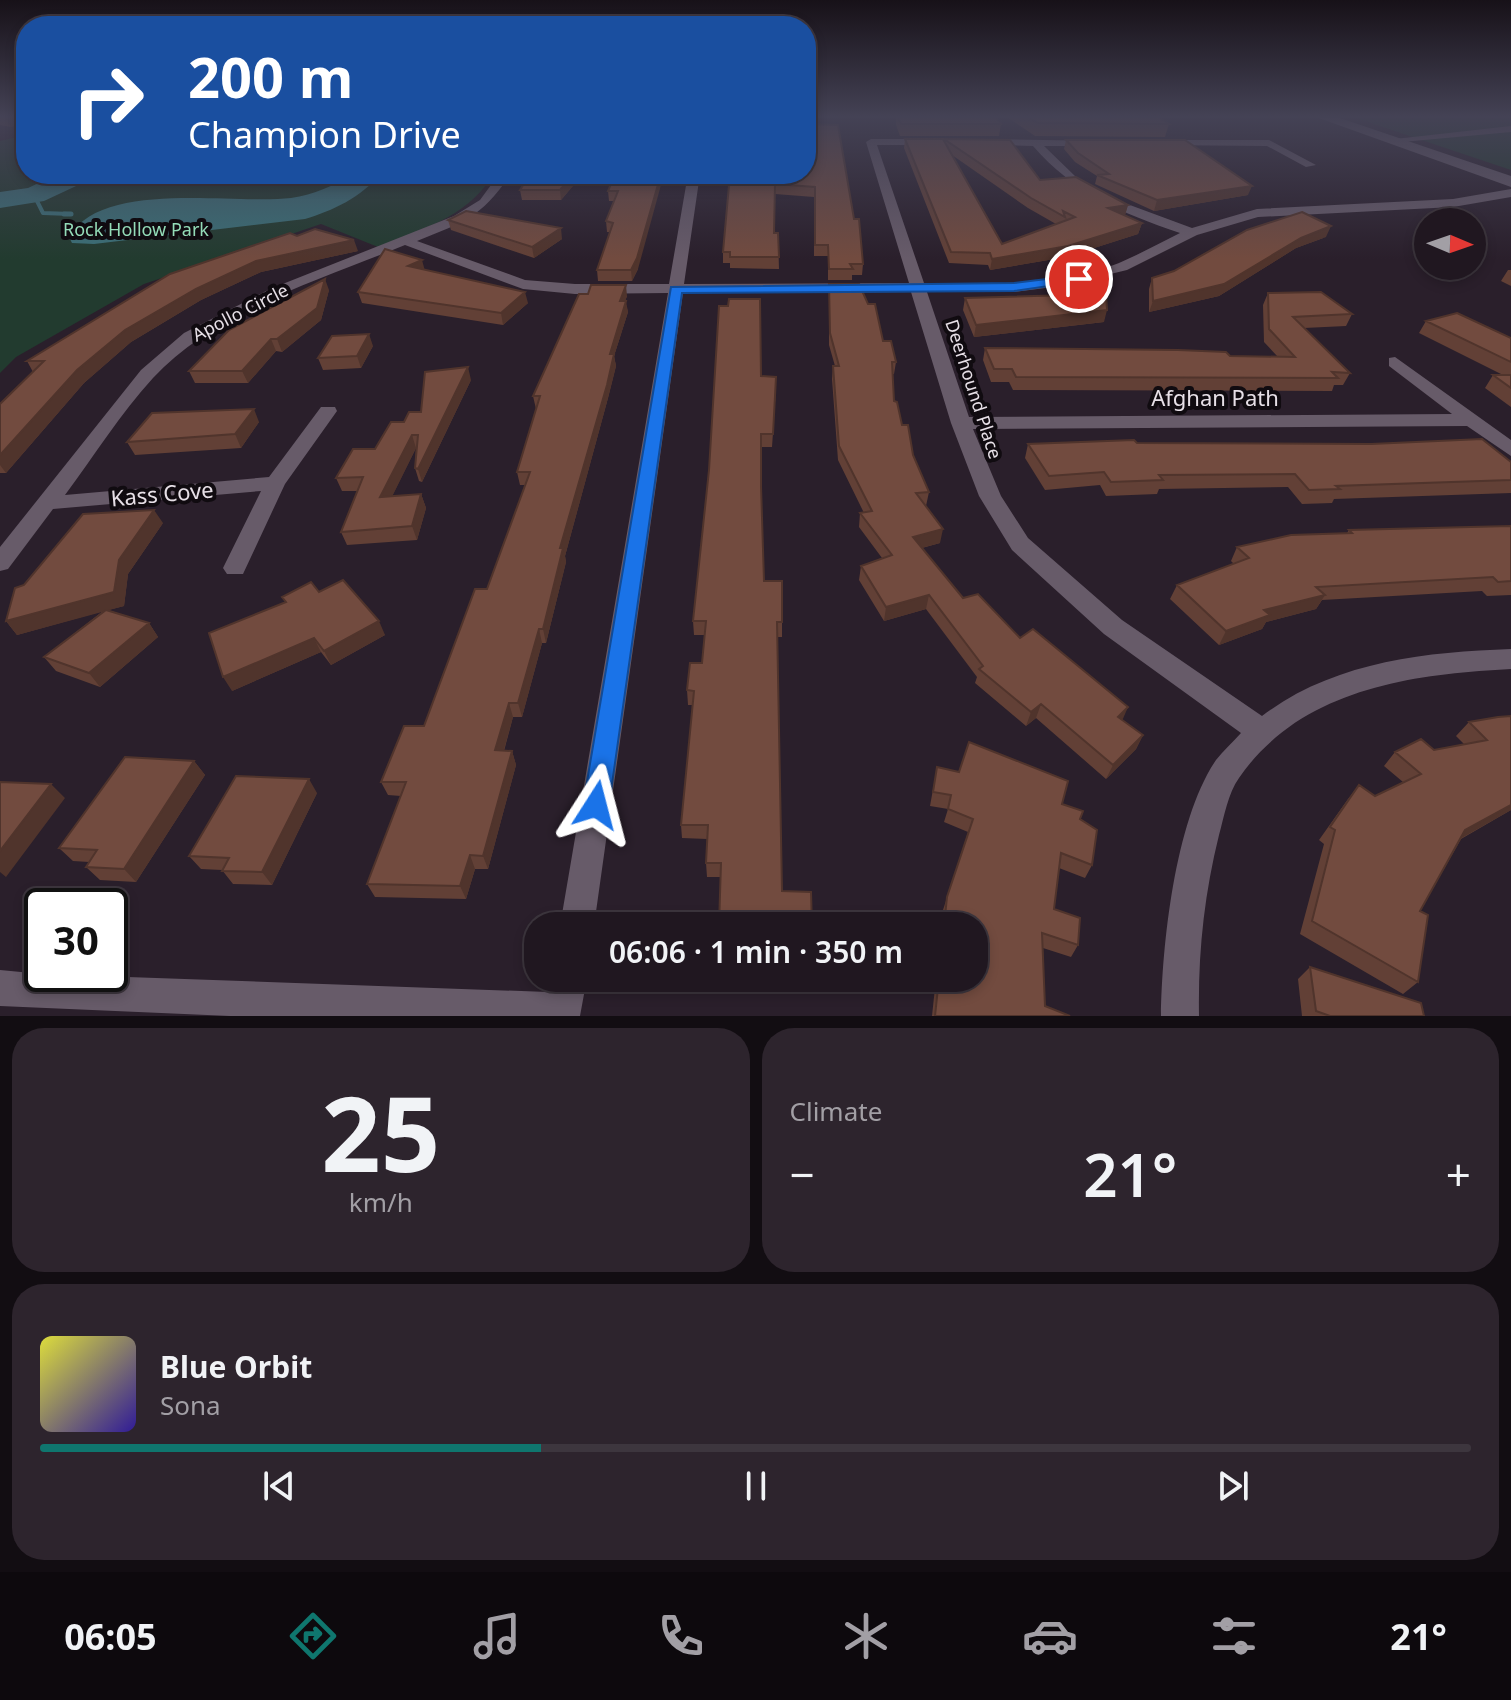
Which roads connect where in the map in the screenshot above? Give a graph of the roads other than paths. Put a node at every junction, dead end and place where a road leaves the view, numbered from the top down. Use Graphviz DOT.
graph roads {
  1 [pos="879,164"];
  2 [pos="1054,164"];
  3 [pos="1461,164"];
  4 [pos="1511,182"];
  5 [pos="498,184"];
  6 [pos="692,184"];
  7 [pos="1511,193"];
  8 [pos="1192,232"];
  9 [pos="408,242"];
  10 [pos="921,288"];
  11 [pos="676,289"];
  12 [pos="1395,362"];
  13 [pos="328,411"];
  14 [pos="1469,420"];
  15 [pos="961,423"];
  16 [pos="1511,450"];
  17 [pos="275,483"];
  18 [pos="48,503"];
  19 [pos="0,563"];
  20 [pos="235,568"];
  21 [pos="1511,659"];
  22 [pos="1263,733"];
  23 [pos="579,912"];
  24 [pos="0,988"];
  25 [pos="566,992"];
  26 [pos="1180,1016"];
  1 -- 10 [label="street, Deerhound Place"];
  2 -- 8 [label="street"];
  3 -- 4 [label="main road"];
  5 -- 9 [label="street, Apollo Circle"];
  6 -- 11 [label="street"];
  7 -- 8 [label="street"];
  8 -- 10 [label="street"];
  9 -- 11 [label="street"];
  9 -- 18 [label="street, Apollo Circle"];
  10 -- 11 [label="street"];
  10 -- 15 [label="street, Deerhound Place"];
  11 -- 23 [label="street"];
  12 -- 14 [label="street"];
  13 -- 17 [label="street"];
  14 -- 15 [label="street, Afghan Path"];
  14 -- 16 [label="street"];
  15 -- 22 [label="street, Deerhound Place"];
  17 -- 18 [label="street, Kass Cove"];
  17 -- 20 [label="street"];
  18 -- 19 [label="street, Apollo Circle"];
  21 -- 22 [label="street"];
  22 -- 26 [label="street"];
  24 -- 25 [label="street"];
}
